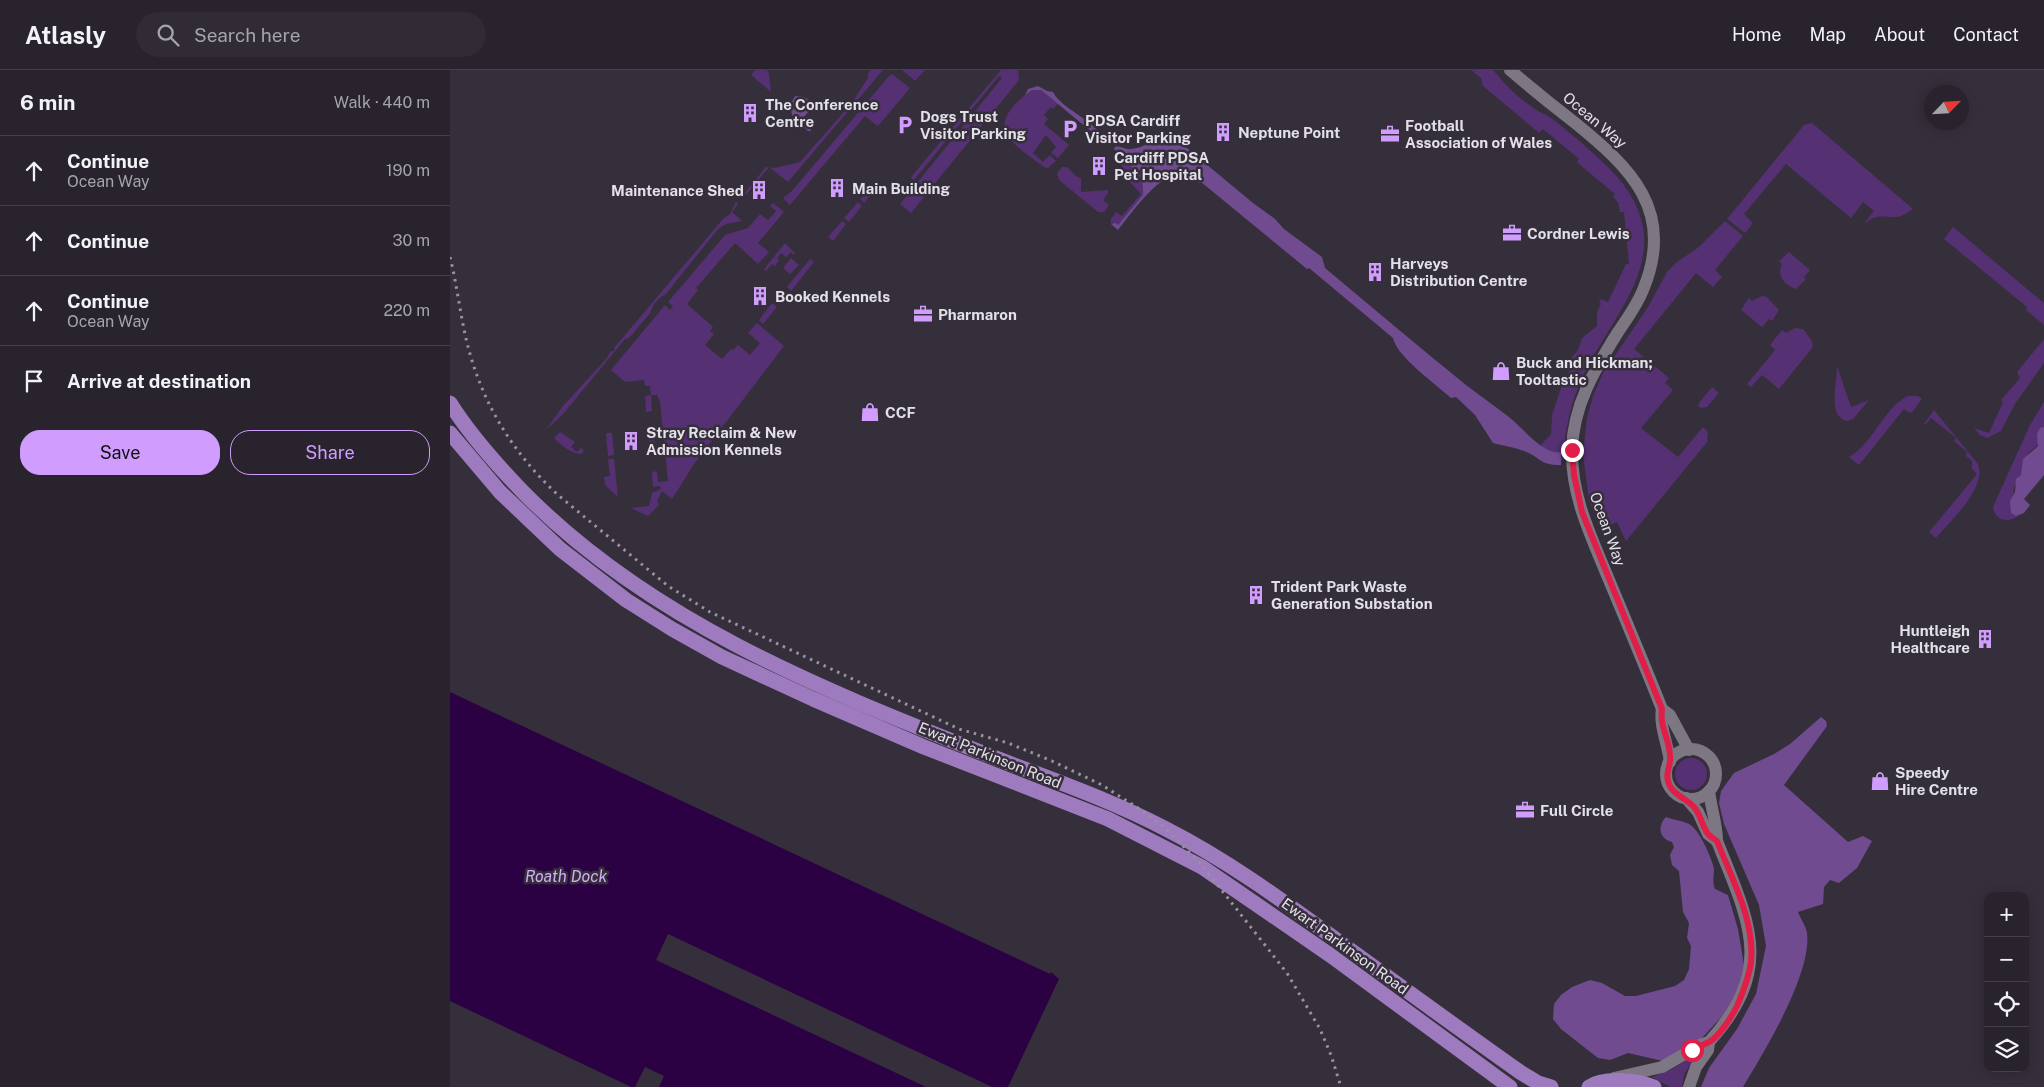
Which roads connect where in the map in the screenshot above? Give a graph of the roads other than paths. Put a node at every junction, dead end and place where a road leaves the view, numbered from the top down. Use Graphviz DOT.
graph roads {
  1 [pos="1510,70"];
  2 [pos="450,403"];
  3 [pos="450,433"];
  4 [pos="1662,709"];
  5 [pos="1689,750"];
  6 [pos="1670,762"];
  7 [pos="1709,791"];
  8 [pos="1686,798"];
  9 [pos="1717,841"];
  10 [pos="1710,1042"];
  11 [pos="1591,1085"];
  12 [pos="1510,1087"];
  13 [pos="1551,1087"];
  14 [pos="1654,1087"];
  15 [pos="1689,1087"];
  1 -- 4 [label="street, Ocean Way"];
  2 -- 13 [label="main road, Ewart Parkinson Road"];
  3 -- 12 [label="main road, Ewart Parkinson Road"];
  4 -- 5 [label="street, Ocean Way"];
  4 -- 6 [label="street, Ocean Way"];
  5 -- 6 [label="street"];
  5 -- 7 [label="street"];
  6 -- 8 [label="street"];
  7 -- 8 [label="street"];
  7 -- 9 [label="street"];
  8 -- 9 [label="street"];
  9 -- 10 [label="street"];
  10 -- 11 [label="street"];
  10 -- 15 [label="street"];
  11 -- 14 [label="main road"];
}
